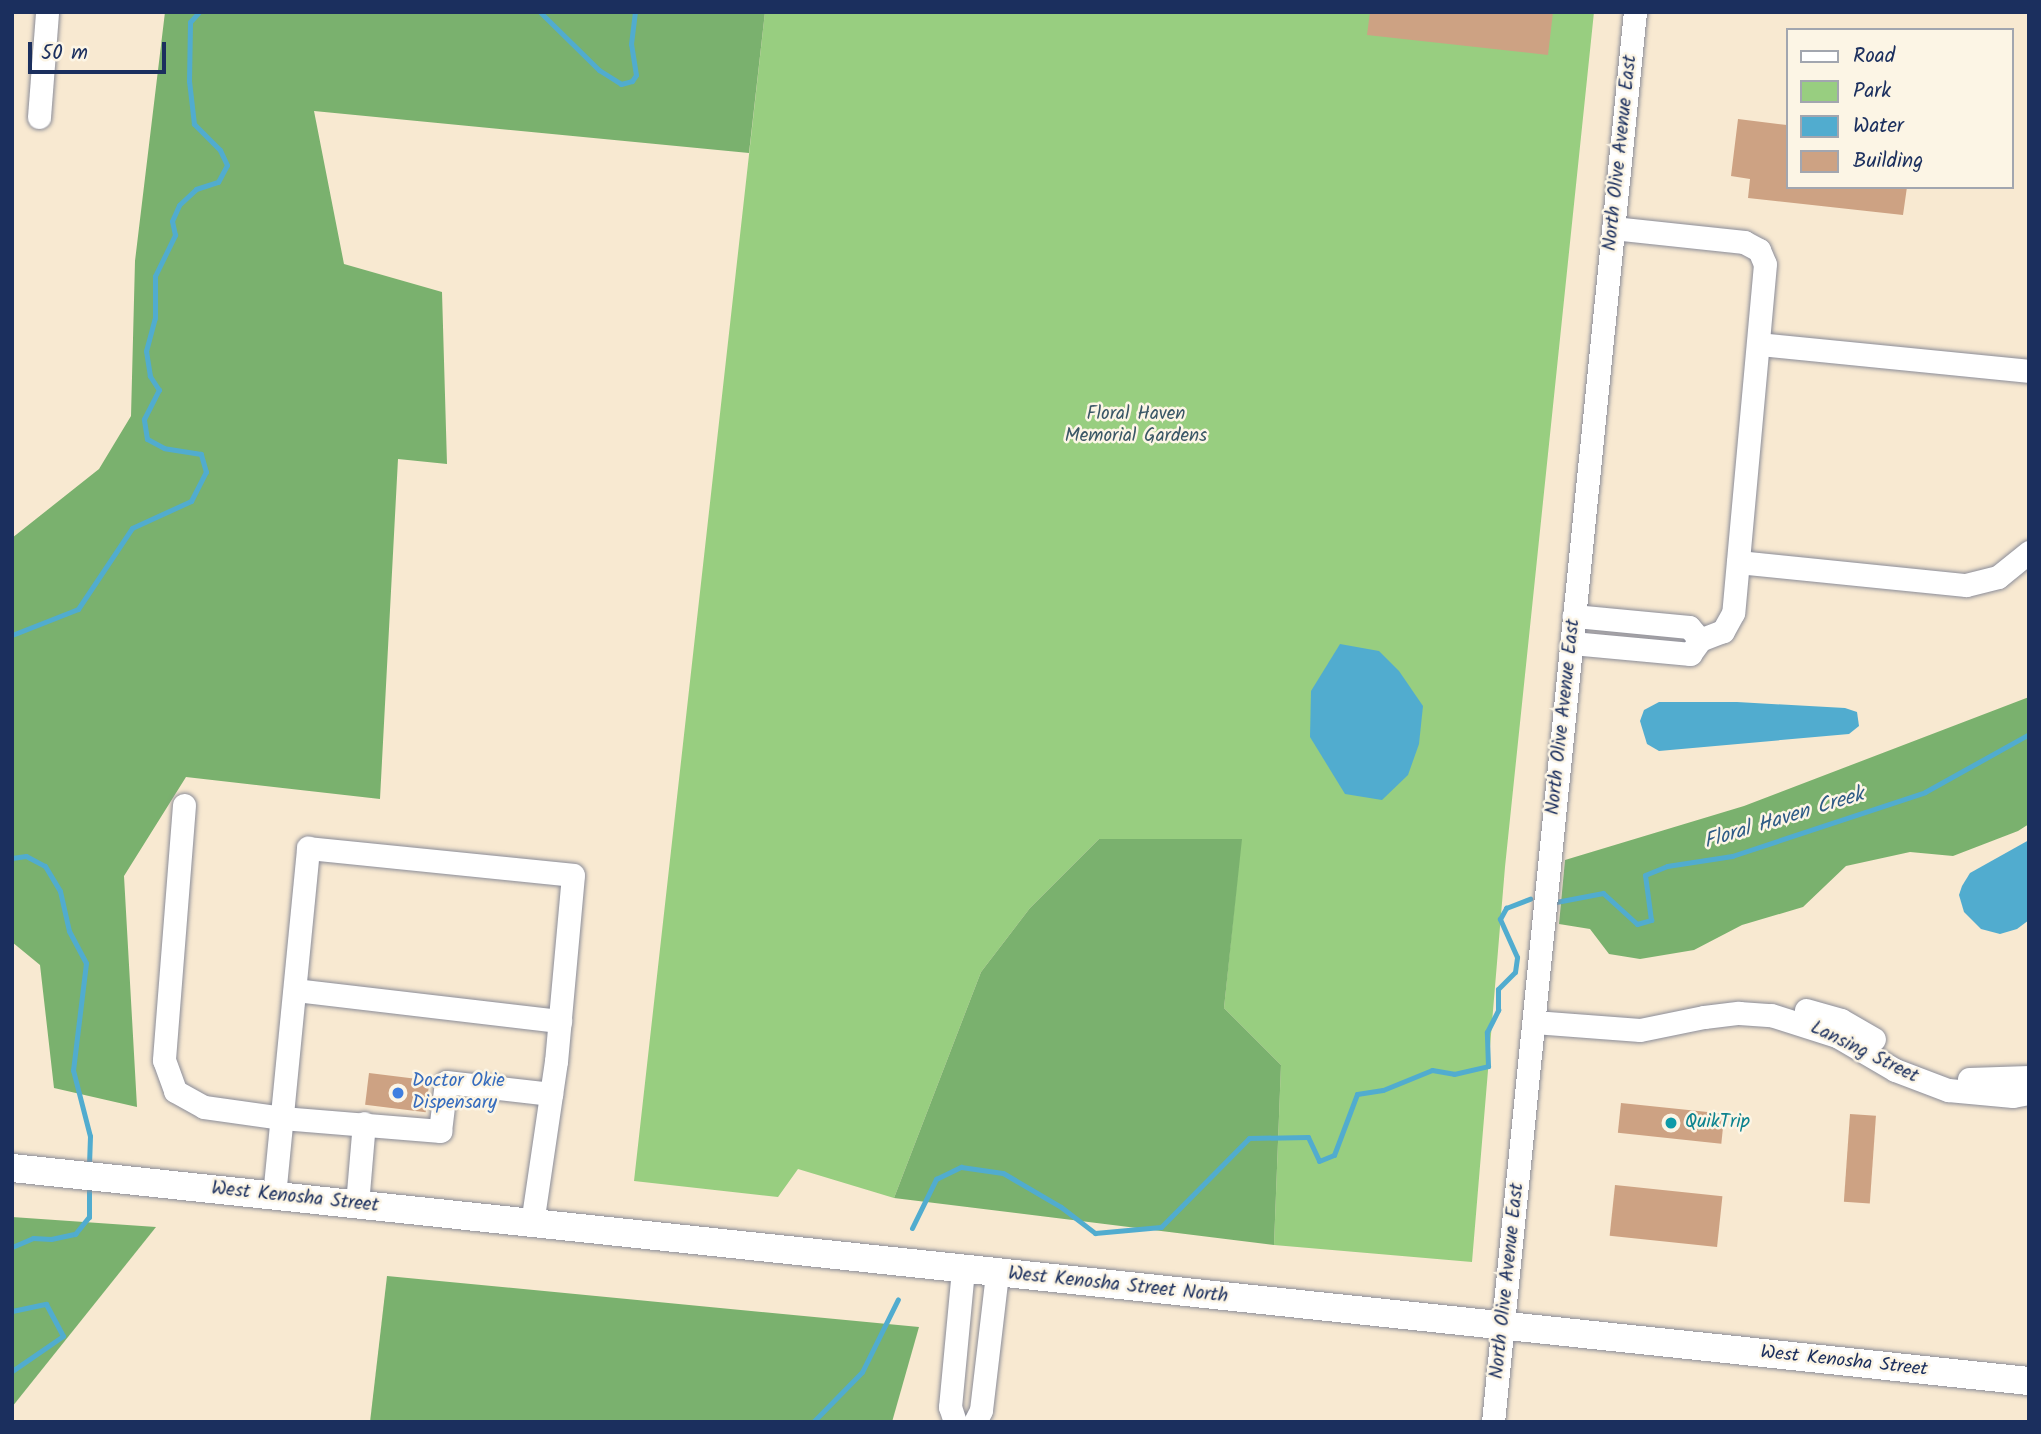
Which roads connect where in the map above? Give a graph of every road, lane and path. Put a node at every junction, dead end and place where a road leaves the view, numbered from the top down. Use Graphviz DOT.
graph roads {
  1 [pos="47,12"];
  2 [pos="1635,12"];
  3 [pos="39,117"];
  4 [pos="1613,228"];
  5 [pos="1759,344"];
  6 [pos="2029,371"];
  7 [pos="2029,552"];
  8 [pos="1738,562"];
  9 [pos="1574,616"];
  10 [pos="1652,623"];
  11 [pos="1700,640"];
  12 [pos="1572,643"];
  13 [pos="1650,650"];
  14 [pos="184,806"];
  15 [pos="295,990"];
  16 [pos="1534,1014"];
  17 [pos="560,1021"];
  18 [pos="2029,1077"];
  19 [pos="2029,1093"];
  20 [pos="551,1094"];
  21 [pos="282,1118"];
  22 [pos="364,1122"];
  23 [pos="22,1169"];
  24 [pos="274,1196"];
  25 [pos="357,1205"];
  26 [pos="532,1223"];
  27 [pos="578,1228"];
  28 [pos="963,1270"];
  29 [pos="997,1274"];
  30 [pos="1503,1326"];
  31 [pos="1659,1343"];
  32 [pos="2029,1381"];
  33 [pos="955,1422"];
  34 [pos="975,1422"];
  35 [pos="1493,1422"];
  1 -- 3 [label="street"];
  2 -- 4 [label="street, North Olive Avenue East"];
  4 -- 5 [label="street"];
  4 -- 9 [label="street, North Olive Avenue East"];
  5 -- 6 [label="street"];
  5 -- 8 [label="street"];
  7 -- 8 [label="street"];
  8 -- 11 [label="street"];
  9 -- 10 [label="street"];
  9 -- 12 [label="street, North Olive Avenue East"];
  10 -- 11 [label="street"];
  10 -- 13 [label="street"];
  11 -- 13 [label="street"];
  12 -- 13 [label="street"];
  12 -- 16 [label="street, North Olive Avenue East"];
  14 -- 21 [label="street"];
  15 -- 17 [label="street"];
  15 -- 17 [label="street"];
  15 -- 21 [label="street"];
  16 -- 18 [label="street, Lansing Street"];
  16 -- 19 [label="street, Lansing Street"];
  16 -- 30 [label="street, North Olive Avenue East"];
  17 -- 20 [label="street"];
  20 -- 22 [label="street"];
  20 -- 26 [label="street"];
  21 -- 22 [label="street"];
  21 -- 24 [label="street"];
  22 -- 25 [label="street"];
  23 -- 24 [label="main road, West Kenosha Street"];
  24 -- 25 [label="main road, West Kenosha Street"];
  25 -- 26 [label="main road, West Kenosha Street"];
  26 -- 27 [label="main road, West Kenosha Street"];
  27 -- 28 [label="main road, West Kenosha Street North"];
  28 -- 29 [label="main road, West Kenosha Street North"];
  28 -- 33 [label="street"];
  29 -- 30 [label="main road, West Kenosha Street North"];
  29 -- 34 [label="street"];
  30 -- 31 [label="main road, West Kenosha Street North"];
  30 -- 35 [label="street, North Olive Avenue East"];
  31 -- 32 [label="main road, West Kenosha Street"];
}
